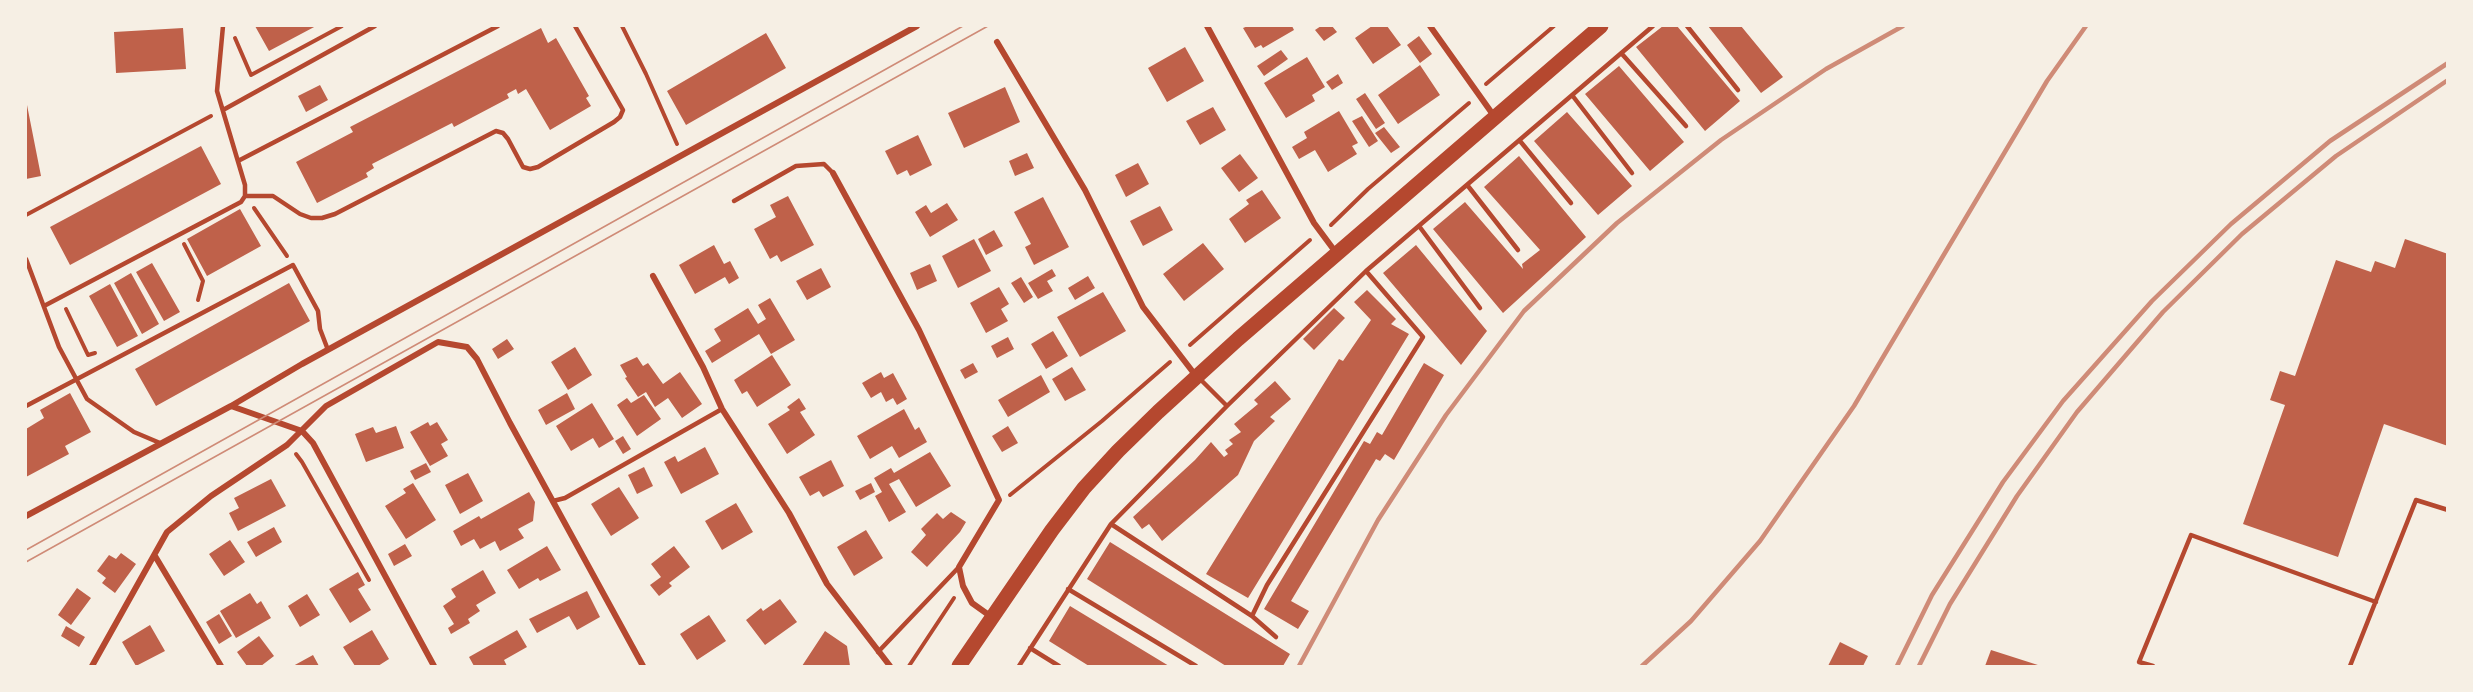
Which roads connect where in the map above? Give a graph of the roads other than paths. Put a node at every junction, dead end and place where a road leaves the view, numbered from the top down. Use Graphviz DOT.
graph roads {
  1 [pos="223,26"];
  2 [pos="375,26"];
  3 [pos="498,26"];
  4 [pos="575,26"];
  5 [pos="917,26"];
  6 [pos="1207,26"];
  7 [pos="1431,26"];
  8 [pos="1601,26"];
  9 [pos="1653,26"];
  10 [pos="1687,26"];
  11 [pos="997,42"];
  12 [pos="1622,54"];
  13 [pos="1738,90"];
  14 [pos="1572,95"];
  15 [pos="223,110"];
  16 [pos="1494,117"];
  17 [pos="1686,126"];
  18 [pos="1520,141"];
  19 [pos="238,161"];
  20 [pos="833,173"];
  21 [pos="1632,173"];
  22 [pos="1468,186"];
  23 [pos="244,195"];
  24 [pos="734,201"];
  25 [pos="1570,203"];
  26 [pos="1419,226"];
  27 [pos="1518,250"];
  28 [pos="1337,254"];
  29 [pos="26,259"];
  30 [pos="1366,271"];
  31 [pos="653,276"];
  32 [pos="44,306"];
  33 [pos="1480,308"];
  34 [pos="328,350"];
  35 [pos="1197,376"];
  36 [pos="75,380"];
  37 [pos="26,406"];
  38 [pos="231,406"];
  39 [pos="1227,406"];
  40 [pos="722,410"];
  41 [pos="302,431"];
  42 [pos="160,443"];
  43 [pos="553,501"];
  44 [pos="2448,510"];
  45 [pos="26,516"];
  46 [pos="1111,524"];
  47 [pos="155,556"];
  48 [pos="958,567"];
  49 [pos="1068,589"];
  50 [pos="2376,602"];
  51 [pos="1252,616"];
  52 [pos="993,618"];
  53 [pos="1276,637"];
  54 [pos="1030,648"];
  55 [pos="878,652"];
  56 [pos="92,666"];
  57 [pos="221,666"];
  58 [pos="434,666"];
  59 [pos="643,666"];
  60 [pos="890,666"];
  61 [pos="959,666"];
  62 [pos="1019,666"];
  63 [pos="1059,666"];
  64 [pos="1196,666"];
  65 [pos="2152,666"];
  66 [pos="2350,666"];
  1 -- 15 [label="lane"];
  2 -- 15 [label="lane"];
  3 -- 19 [label="lane"];
  4 -- 23 [label="lane"];
  5 -- 34 [label="street"];
  6 -- 28 [label="street"];
  7 -- 16 [label="street"];
  8 -- 16 [label="main road"];
  9 -- 12 [label="lane"];
  10 -- 13 [label="lane"];
  11 -- 35 [label="street"];
  12 -- 14 [label="lane"];
  12 -- 17 [label="lane"];
  14 -- 18 [label="lane"];
  14 -- 21 [label="lane"];
  15 -- 19 [label="lane"];
  16 -- 28 [label="main road"];
  18 -- 22 [label="lane"];
  18 -- 25 [label="lane"];
  19 -- 23 [label="lane"];
  20 -- 24 [label="lane"];
  20 -- 48 [label="street"];
  22 -- 26 [label="lane"];
  22 -- 27 [label="lane"];
  23 -- 32 [label="lane"];
  26 -- 30 [label="lane"];
  26 -- 33 [label="lane"];
  28 -- 35 [label="main road"];
  29 -- 32 [label="lane"];
  30 -- 39 [label="lane"];
  30 -- 51 [label="lane"];
  31 -- 40 [label="street"];
  32 -- 36 [label="lane"];
  34 -- 36 [label="lane"];
  34 -- 38 [label="street"];
  35 -- 39 [label="lane"];
  35 -- 52 [label="main road"];
  36 -- 37 [label="lane"];
  36 -- 42 [label="lane"];
  38 -- 41 [label="street"];
  38 -- 42 [label="street"];
  39 -- 46 [label="lane"];
  40 -- 43 [label="lane"];
  40 -- 55 [label="street"];
  41 -- 43 [label="street"];
  41 -- 47 [label="street"];
  41 -- 58 [label="street"];
  42 -- 45 [label="street"];
  43 -- 59 [label="street"];
  44 -- 50 [label="lane"];
  46 -- 49 [label="lane"];
  46 -- 51 [label="lane"];
  47 -- 56 [label="street"];
  47 -- 57 [label="street"];
  48 -- 52 [label="street"];
  48 -- 55 [label="lane"];
  49 -- 54 [label="lane"];
  49 -- 64 [label="lane"];
  50 -- 65 [label="lane"];
  50 -- 66 [label="lane"];
  51 -- 53 [label="lane"];
  52 -- 61 [label="main road"];
  54 -- 62 [label="lane"];
  54 -- 63 [label="lane"];
  55 -- 60 [label="street"];
}
